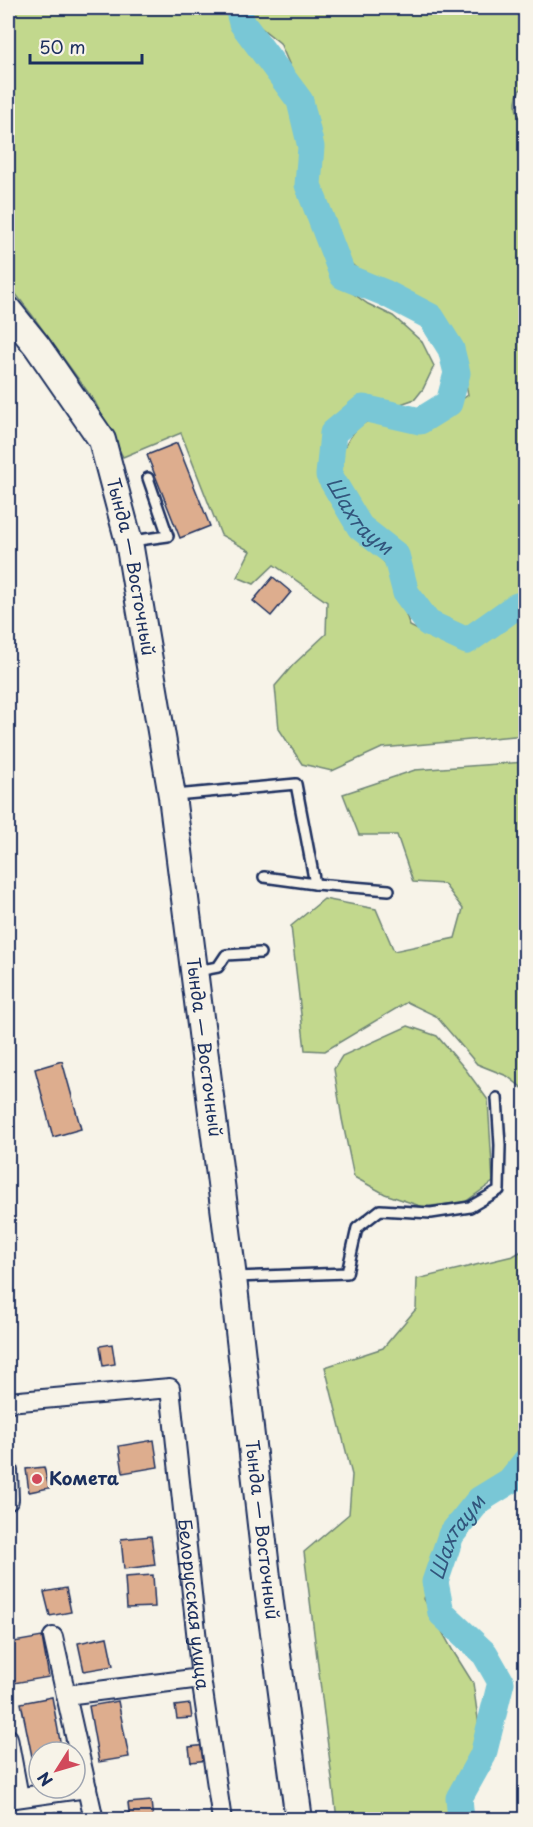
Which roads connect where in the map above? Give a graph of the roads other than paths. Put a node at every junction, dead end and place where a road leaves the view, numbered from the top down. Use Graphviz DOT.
graph roads {
  1 [pos="8,310"];
  2 [pos="148,478"];
  3 [pos="129,542"];
  4 [pos="172,796"];
  5 [pos="264,877"];
  6 [pos="315,884"];
  7 [pos="389,890"];
  8 [pos="260,953"];
  9 [pos="194,971"];
  10 [pos="497,1098"];
  11 [pos="233,1278"];
  12 [pos="8,1402"];
  13 [pos="8,1471"];
  14 [pos="8,1499"];
  15 [pos="53,1637"];
  16 [pos="201,1678"];
  17 [pos="66,1695"];
  18 [pos="8,1738"];
  19 [pos="76,1740"];
  20 [pos="87,1788"];
  21 [pos="14,1798"];
  22 [pos="94,1820"];
  23 [pos="222,1820"];
  24 [pos="299,1820"];
  1 -- 3 [label="street, Тында — Восточный"];
  2 -- 3 [label="lane"];
  3 -- 4 [label="street, Тында — Восточный"];
  4 -- 6 [label="lane"];
  4 -- 9 [label="street, Тында — Восточный"];
  5 -- 6 [label="lane"];
  6 -- 7 [label="lane"];
  8 -- 9 [label="lane"];
  9 -- 11 [label="street, Тында — Восточный"];
  10 -- 11 [label="lane"];
  11 -- 24 [label="street, Тында — Восточный"];
  12 -- 16 [label="street, Белорусская улица"];
  13 -- 14 [label="street"];
  15 -- 17 [label="street"];
  16 -- 17 [label="street"];
  16 -- 23 [label="street, Белорусская улица"];
  17 -- 19 [label="street"];
  18 -- 21 [label="street"];
  20 -- 22 [label="street"];
}
